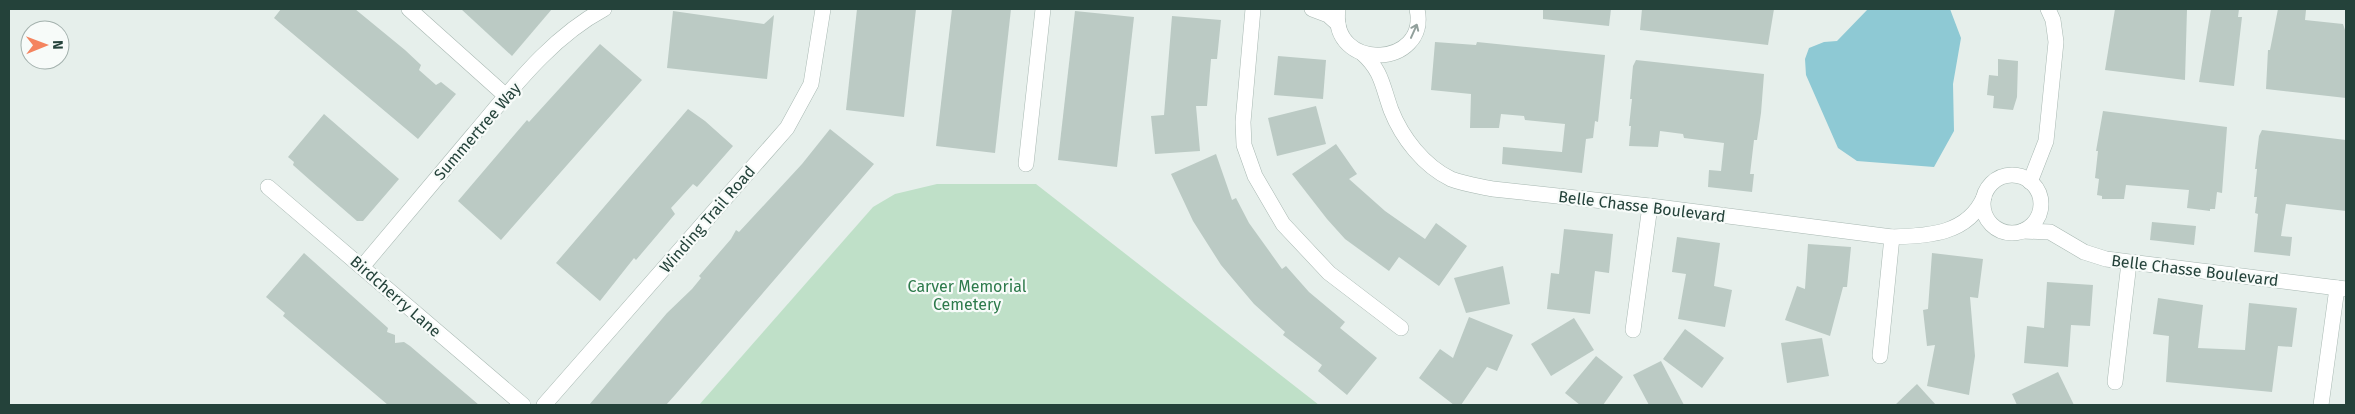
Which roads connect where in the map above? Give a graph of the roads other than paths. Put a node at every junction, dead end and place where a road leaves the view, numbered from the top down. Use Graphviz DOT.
graph roads {
  1 [pos="409,9"];
  2 [pos="604,9"];
  3 [pos="823,9"];
  4 [pos="1043,9"];
  5 [pos="1253,9"];
  6 [pos="1312,9"];
  7 [pos="1338,9"];
  8 [pos="1417,9"];
  9 [pos="2048,9"];
  10 [pos="1338,24"];
  11 [pos="1362,53"];
  12 [pos="1395,53"];
  13 [pos="1382,77"];
  14 [pos="506,96"];
  15 [pos="1026,164"];
  16 [pos="2030,182"];
  17 [pos="268,187"];
  18 [pos="1984,197"];
  19 [pos="2041,205"];
  20 [pos="1650,206"];
  21 [pos="1960,225"];
  22 [pos="2000,231"];
  23 [pos="2023,231"];
  24 [pos="2050,232"];
  25 [pos="1892,237"];
  26 [pos="2129,263"];
  27 [pos="362,267"];
  28 [pos="2341,289"];
  29 [pos="1401,328"];
  30 [pos="1633,330"];
  31 [pos="1880,356"];
  32 [pos="2115,382"];
  33 [pos="523,405"];
  34 [pos="544,405"];
  35 [pos="2321,405"];
  1 -- 14 [label="street"];
  2 -- 14 [label="street, Summertree Way"];
  3 -- 34 [label="street, Winding Trail Road"];
  4 -- 15 [label="street"];
  5 -- 29 [label="street"];
  6 -- 10 [label="street, Belle Chasse Boulevard"];
  7 -- 10 [label="street"];
  12 -- 8 [label="street, one-way"];
  9 -- 16 [label="street"];
  10 -- 11 [label="street, Belle Chasse Boulevard"];
  11 -- 12 [label="street"];
  11 -- 13 [label="street, Belle Chasse Boulevard"];
  12 -- 13 [label="street"];
  13 -- 20 [label="street, Belle Chasse Boulevard"];
  14 -- 27 [label="street, Summertree Way"];
  16 -- 18 [label="street, Belle Chasse Boulevard"];
  16 -- 19 [label="street"];
  17 -- 27 [label="street, Birdcherry Lane"];
  18 -- 21 [label="street, Belle Chasse Boulevard"];
  18 -- 22 [label="street"];
  19 -- 23 [label="street"];
  19 -- 24 [label="street"];
  20 -- 25 [label="street, Belle Chasse Boulevard"];
  20 -- 30 [label="street"];
  21 -- 22 [label="street, Belle Chasse Boulevard"];
  21 -- 25 [label="street, Belle Chasse Boulevard"];
  22 -- 23 [label="street, Belle Chasse Boulevard"];
  23 -- 24 [label="street, Belle Chasse Boulevard"];
  24 -- 26 [label="street, Belle Chasse Boulevard"];
  25 -- 31 [label="street"];
  26 -- 28 [label="street, Belle Chasse Boulevard"];
  26 -- 32 [label="street"];
  27 -- 33 [label="street, Birdcherry Lane"];
  28 -- 35 [label="street"];
}
